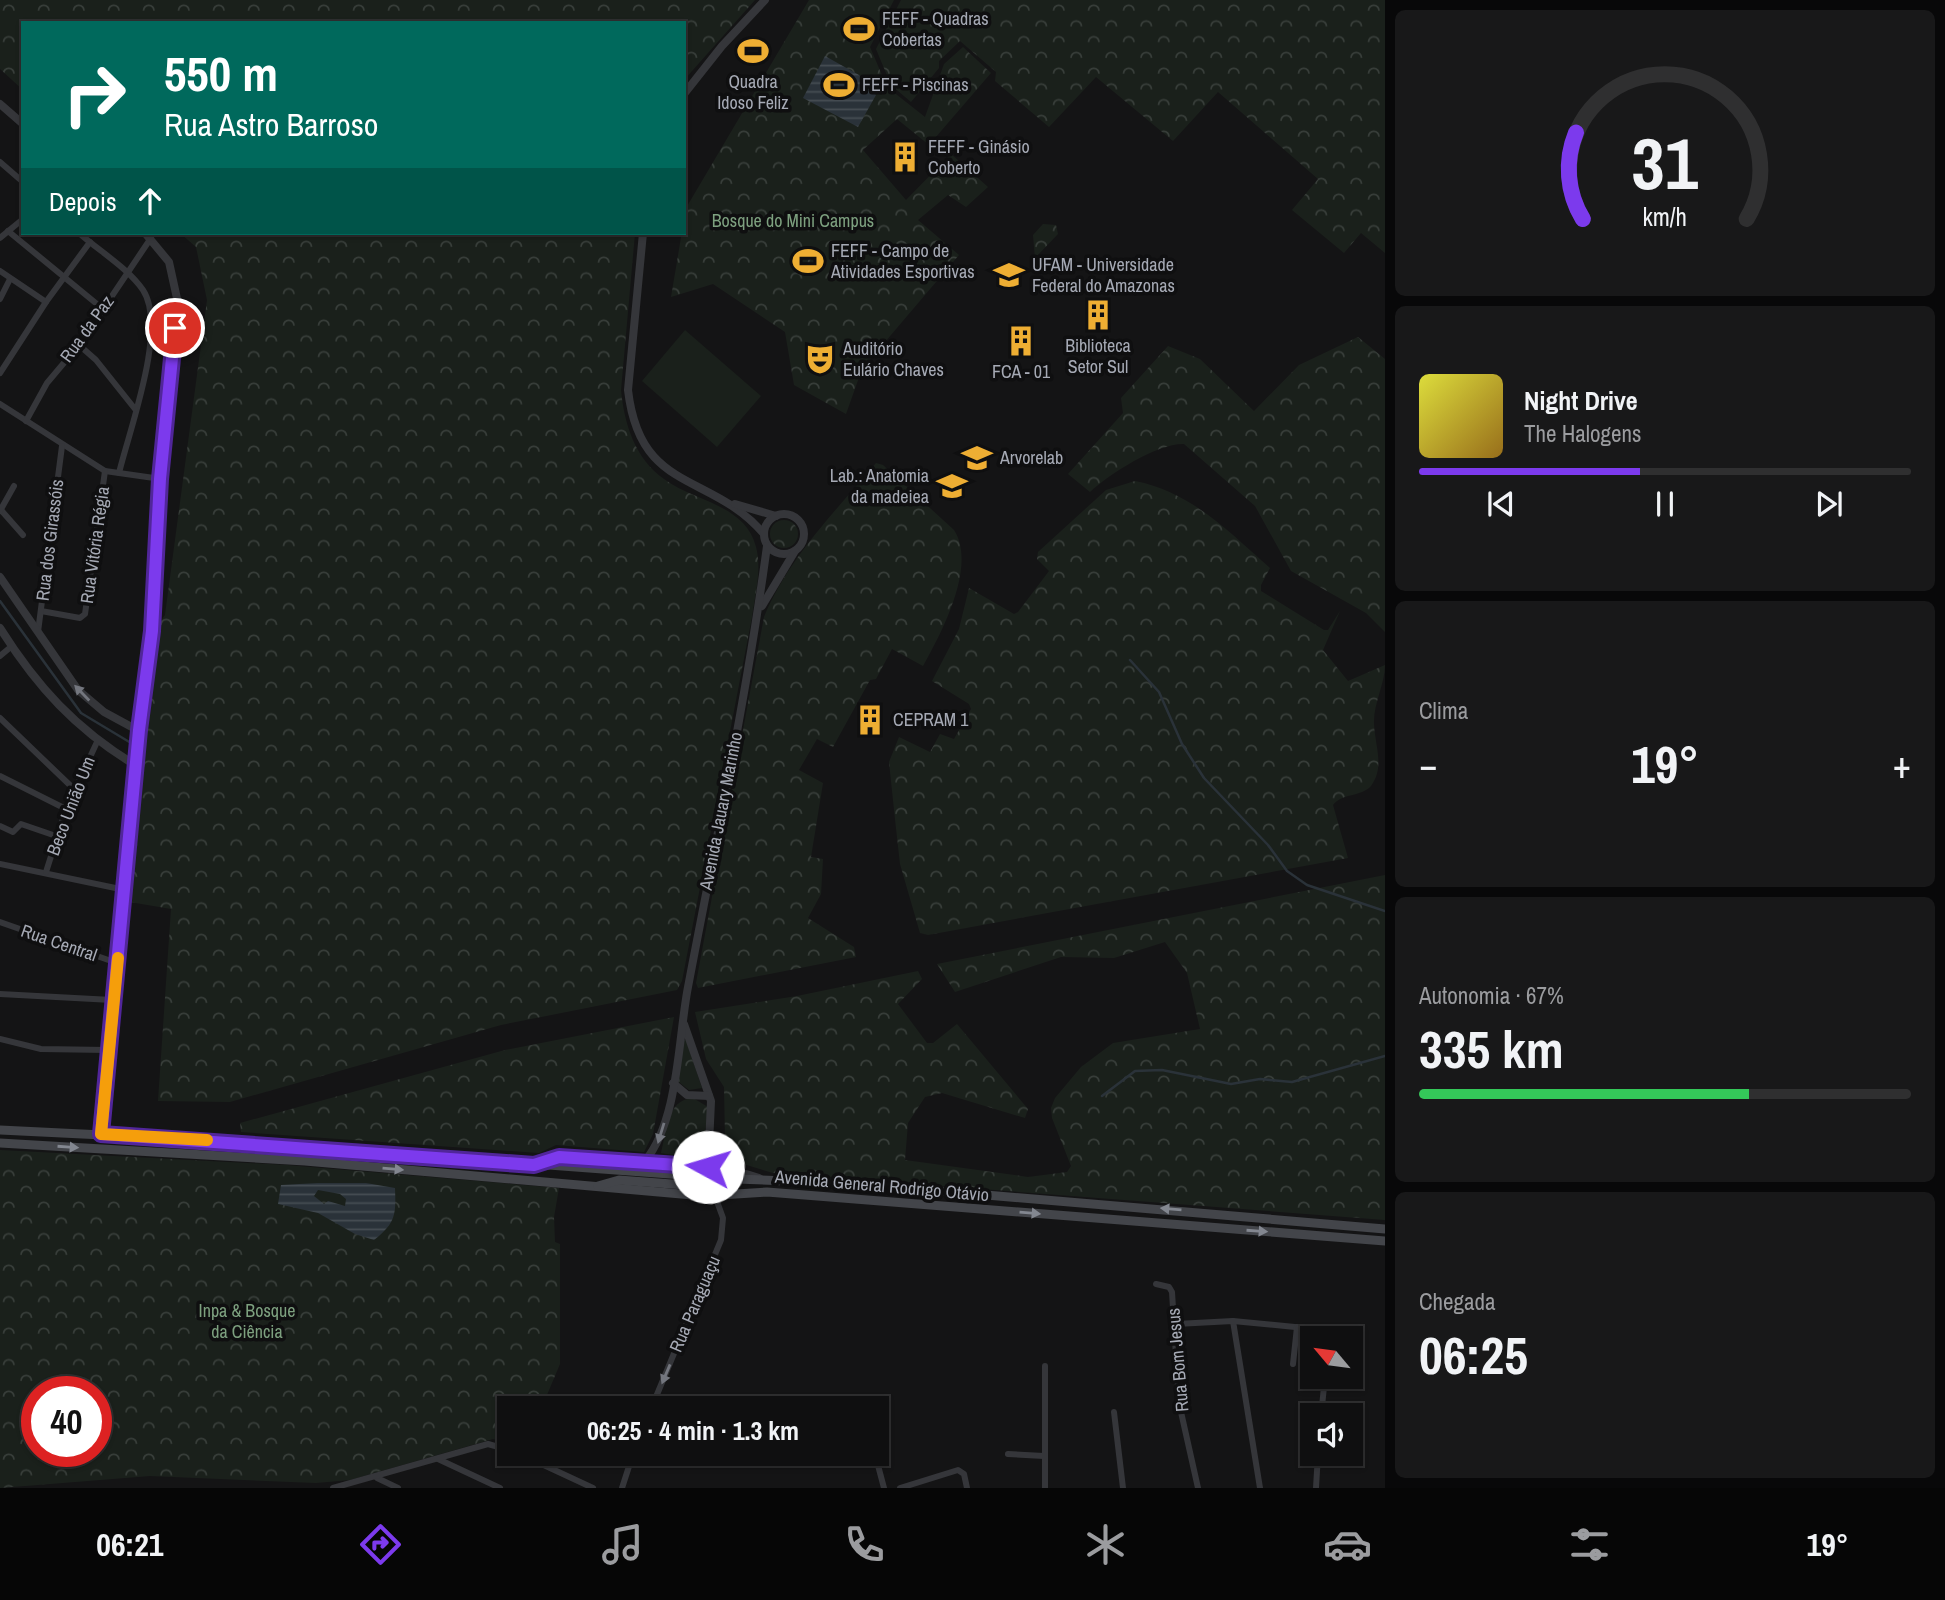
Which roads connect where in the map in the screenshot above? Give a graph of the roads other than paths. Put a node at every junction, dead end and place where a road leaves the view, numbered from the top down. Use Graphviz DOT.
graph roads {
  1 [pos="765,0"];
  2 [pos="686,91"];
  3 [pos="0,104"];
  4 [pos="21,122"];
  5 [pos="0,162"];
  6 [pos="21,180"];
  7 [pos="21,221"];
  8 [pos="8,231"];
  9 [pos="148,235"];
  10 [pos="643,235"];
  11 [pos="85,236"];
  12 [pos="0,238"];
  13 [pos="0,271"];
  14 [pos="125,272"];
  15 [pos="62,278"];
  16 [pos="10,279"];
  17 [pos="0,299"];
  18 [pos="46,302"];
  19 [pos="103,309"];
  20 [pos="79,345"];
  21 [pos="0,373"];
  22 [pos="0,404"];
  23 [pos="135,409"];
  24 [pos="26,421"];
  25 [pos="62,446"];
  26 [pos="105,471"];
  27 [pos="118,473"];
  28 [pos="160,479"];
  29 [pos="14,486"];
  30 [pos="731,503"];
  31 [pos="0,510"];
  32 [pos="776,516"];
  33 [pos="764,534"];
  34 [pos="23,535"];
  35 [pos="767,546"];
  36 [pos="795,551"];
  37 [pos="0,577"];
  38 [pos="41,611"];
  39 [pos="758,615"];
  40 [pos="0,628"];
  41 [pos="38,634"];
  42 [pos="12,646"];
  43 [pos="0,656"];
  44 [pos="0,718"];
  45 [pos="139,730"];
  46 [pos="97,742"];
  47 [pos="135,765"];
  48 [pos="0,776"];
  49 [pos="75,790"];
  50 [pos="66,809"];
  51 [pos="0,826"];
  52 [pos="56,836"];
  53 [pos="0,864"];
  54 [pos="46,872"];
  55 [pos="125,890"];
  56 [pos="0,922"];
  57 [pos="117,963"];
  58 [pos="0,993"];
  59 [pos="112,1000"];
  60 [pos="684,1007"];
  61 [pos="0,1039"];
  62 [pos="107,1051"];
  63 [pos="673,1083"];
  64 [pos="687,1095"];
  65 [pos="709,1096"];
  66 [pos="669,1101"];
  67 [pos="0,1130"];
  68 [pos="101,1134"];
  69 [pos="0,1143"];
  70 [pos="709,1147"];
  71 [pos="645,1161"];
  72 [pos="534,1165"];
  73 [pos="734,1169"];
  74 [pos="707,1172"];
  75 [pos="769,1181"];
  76 [pos="596,1187"];
  77 [pos="715,1196"];
  78 [pos="1385,1229"];
  79 [pos="1385,1241"];
  80 [pos="1156,1284"];
  81 [pos="1233,1321"];
  82 [pos="1176,1324"];
  83 [pos="1297,1327"];
  84 [pos="1300,1327"];
  85 [pos="1293,1364"];
  86 [pos="1045,1366"];
  87 [pos="656,1396"];
  88 [pos="1114,1412"];
  89 [pos="497,1447"];
  90 [pos="1008,1454"];
  91 [pos="1044,1456"];
  92 [pos="438,1458"];
  93 [pos="547,1466"];
  94 [pos="629,1466"];
  95 [pos="878,1466"];
  96 [pos="1317,1466"];
  97 [pos="551,1468"];
  98 [pos="376,1477"];
  99 [pos="368,1484"];
  100 [pos="333,1488"];
  101 [pos="341,1488"];
  102 [pos="398,1488"];
  103 [pos="500,1488"];
  104 [pos="593,1488"];
  105 [pos="622,1488"];
  106 [pos="884,1488"];
  107 [pos="900,1488"];
  108 [pos="967,1488"];
  109 [pos="1045,1488"];
  110 [pos="1123,1488"];
  111 [pos="1198,1488"];
  112 [pos="1260,1488"];
  113 [pos="1316,1488"];
  1 -- 2 [label="street"];
  3 -- 4 [label="street"];
  5 -- 6 [label="street"];
  7 -- 8 [label="street"];
  8 -- 12 [label="street"];
  8 -- 15 [label="street"];
  9 -- 14 [label="street, Rua da Paz"];
  9 -- 28 [label="street"];
  10 -- 30 [label="street"];
  11 -- 14 [label="street"];
  11 -- 15 [label="street"];
  13 -- 16 [label="street"];
  14 -- 19 [label="street, Rua da Paz"];
  14 -- 23 [label="street"];
  15 -- 18 [label="street"];
  15 -- 19 [label="street"];
  16 -- 17 [label="street"];
  16 -- 18 [label="street"];
  18 -- 21 [label="street"];
  19 -- 20 [label="street, Rua da Paz"];
  20 -- 23 [label="street"];
  20 -- 24 [label="street, Rua da Paz"];
  22 -- 24 [label="street"];
  23 -- 27 [label="street"];
  24 -- 25 [label="street"];
  25 -- 26 [label="street"];
  25 -- 38 [label="street, Rua dos Girassóis"];
  26 -- 27 [label="street"];
  26 -- 38 [label="street, Rua Vitória Régia"];
  27 -- 28 [label="street"];
  28 -- 45 [label="street"];
  29 -- 31 [label="street"];
  30 -- 32 [label="street"];
  30 -- 33 [label="street"];
  31 -- 34 [label="street"];
  32 -- 33 [label="street"];
  32 -- 36 [label="street"];
  33 -- 35 [label="street"];
  35 -- 36 [label="street"];
  35 -- 39 [label="street, Avenida Jauary Marinho"];
  36 -- 39 [label="street, Avenida Jauary Marinho"];
  37 -- 41 [label="street"];
  38 -- 41 [label="street, Rua dos Girassóis"];
  39 -- 60 [label="street, Avenida Jauary Marinho"];
  40 -- 42 [label="street"];
  45 -- 41 [label="street, one-way"];
  42 -- 43 [label="street"];
  42 -- 46 [label="street"];
  44 -- 49 [label="street"];
  45 -- 47 [label="street"];
  46 -- 47 [label="street"];
  46 -- 49 [label="street, Beco União Um"];
  47 -- 55 [label="street"];
  48 -- 50 [label="street"];
  49 -- 50 [label="street, Beco União Um"];
  50 -- 52 [label="street, Beco União Um"];
  51 -- 52 [label="street"];
  52 -- 54 [label="street, Beco União Um"];
  53 -- 54 [label="street"];
  54 -- 55 [label="street"];
  55 -- 57 [label="street"];
  56 -- 57 [label="street, Rua Central"];
  57 -- 59 [label="street"];
  58 -- 59 [label="street"];
  59 -- 62 [label="street"];
  60 -- 63 [label="street, Avenida Jauary Marinho"];
  60 -- 65 [label="street, Avenida Jauary Marinho"];
  61 -- 62 [label="street"];
  62 -- 68 [label="street"];
  63 -- 64 [label="street"];
  63 -- 66 [label="street, Avenida Jauary Marinho"];
  64 -- 65 [label="street"];
  64 -- 66 [label="street"];
  65 -- 70 [label="street, Avenida Jauary Marinho"];
  66 -- 71 [label="street, Avenida Jauary Marinho, one-way"];
  67 -- 68 [label="main road, Avenida General Rodrigo Otávio"];
  68 -- 72 [label="main road, Avenida General Rodrigo Otávio"];
  69 -- 76 [label="main road, Avenida General Rodrigo Otávio, one-way"];
  70 -- 73 [label="street"];
  70 -- 74 [label="street, Avenida Jauary Marinho"];
  71 -- 72 [label="street, Avenida General Rodrigo Otávio"];
  71 -- 74 [label="street, Avenida General Rodrigo Otávio"];
  72 -- 74 [label="main road, Avenida General Rodrigo Otávio"];
  73 -- 74 [label="street, Avenida General Rodrigo Otávio"];
  73 -- 75 [label="street, Avenida General Rodrigo Otávio"];
  74 -- 75 [label="main road, Avenida General Rodrigo Otávio"];
  74 -- 76 [label="main road"];
  78 -- 75 [label="main road, Avenida General Rodrigo Otávio, one-way"];
  76 -- 77 [label="main road, Avenida General Rodrigo Otávio"];
  77 -- 79 [label="main road, Avenida General Rodrigo Otávio, one-way"];
  77 -- 87 [label="street, Rua Paraguaçu, one-way"];
  80 -- 82 [label="street, Rua Bom Jesus"];
  81 -- 82 [label="street"];
  81 -- 83 [label="street"];
  81 -- 112 [label="street"];
  82 -- 111 [label="street, Rua Bom Jesus"];
  83 -- 84 [label="street"];
  83 -- 85 [label="street"];
  86 -- 91 [label="street"];
  88 -- 110 [label="street"];
  89 -- 92 [label="street"];
  90 -- 91 [label="street"];
  91 -- 109 [label="street"];
  92 -- 98 [label="street"];
  92 -- 103 [label="street"];
  93 -- 97 [label="street"];
  94 -- 105 [label="street"];
  95 -- 106 [label="street"];
  96 -- 113 [label="street"];
  97 -- 104 [label="street"];
  98 -- 99 [label="street"];
  98 -- 102 [label="street"];
  99 -- 101 [label="street"];
  100 -- 101 [label="street"];
  107 -- 108 [label="street"];
}
